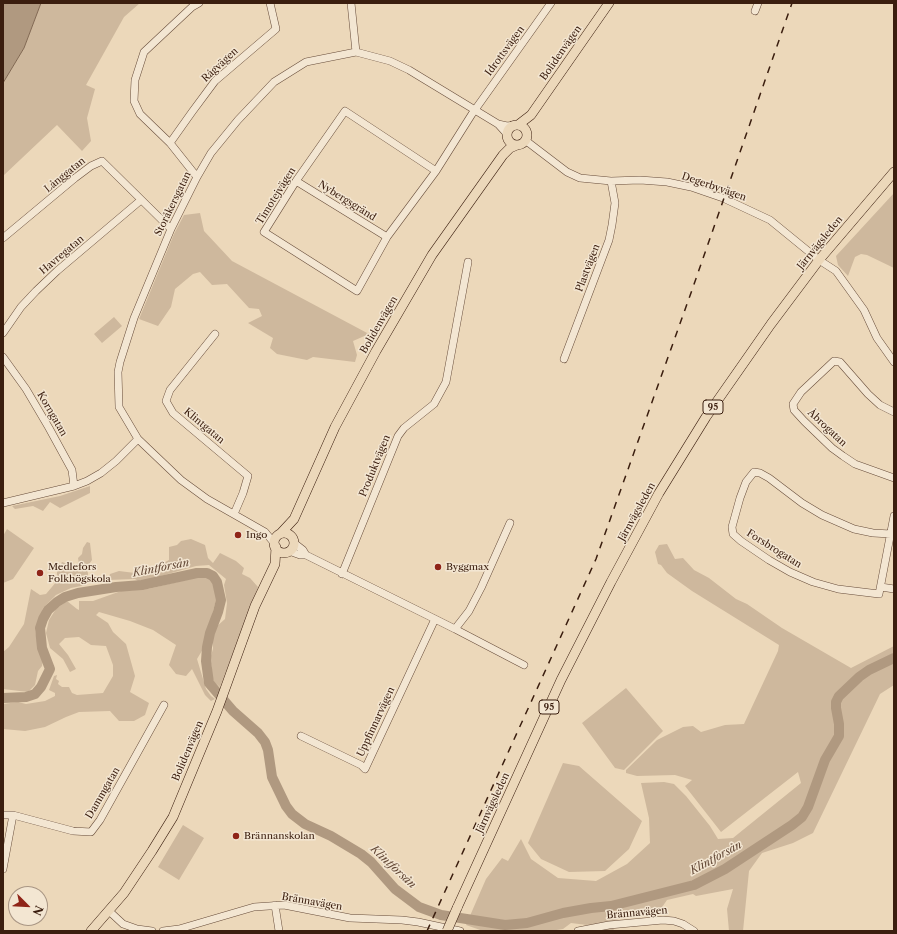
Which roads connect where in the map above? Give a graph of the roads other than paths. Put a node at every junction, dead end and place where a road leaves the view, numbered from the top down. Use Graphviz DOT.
graph roads {
  1 [pos="199,3"];
  2 [pos="270,3"];
  3 [pos="351,3"];
  4 [pos="551,3"];
  5 [pos="610,3"];
  6 [pos="758,3"];
  7 [pos="755,11"];
  8 [pos="356,52"];
  9 [pos="475,110"];
  10 [pos="531,115"];
  11 [pos="498,124"];
  12 [pos="517,125"];
  13 [pos="526,131"];
  14 [pos="507,136"];
  15 [pos="170,143"];
  16 [pos="521,143"];
  17 [pos="502,155"];
  18 [pos="436,171"];
  19 [pos="894,172"];
  20 [pos="196,177"];
  21 [pos="296,181"];
  22 [pos="611,181"];
  23 [pos="141,200"];
  24 [pos="171,229"];
  25 [pos="387,237"];
  26 [pos="3,238"];
  27 [pos="819,260"];
  28 [pos="468,262"];
  29 [pos="3,333"];
  30 [pos="215,334"];
  31 [pos="3,357"];
  32 [pos="564,359"];
  33 [pos="894,362"];
  34 [pos="894,412"];
  35 [pos="138,439"];
  36 [pos="894,478"];
  37 [pos="74,486"];
  38 [pos="3,503"];
  39 [pos="234,514"];
  40 [pos="894,516"];
  41 [pos="294,519"];
  42 [pos="510,523"];
  43 [pos="265,532"];
  44 [pos="280,534"];
  45 [pos="892,536"];
  46 [pos="275,546"];
  47 [pos="291,546"];
  48 [pos="275,564"];
  49 [pos="342,574"];
  50 [pos="894,589"];
  51 [pos="880,591"];
  52 [pos="435,619"];
  53 [pos="455,630"];
  54 [pos="524,665"];
  55 [pos="164,705"];
  56 [pos="301,736"];
  57 [pos="3,815"];
  58 [pos="13,815"];
  59 [pos="3,869"];
  60 [pos="275,905"];
  61 [pos="109,911"];
  62 [pos="137,930"];
  63 [pos="92,931"];
  64 [pos="152,931"];
  65 [pos="163,931"];
  66 [pos="279,931"];
  67 [pos="447,931"];
  68 [pos="460,931"];
  69 [pos="578,931"];
  70 [pos="694,931"];
  1 -- 15 [label="street"];
  2 -- 15 [label="street, Rågvägen"];
  3 -- 8 [label="street"];
  4 -- 9 [label="street, Idrottsvägen"];
  5 -- 10 [label="main road, Bolidenvägen"];
  6 -- 7 [label="street"];
  8 -- 9 [label="street, Storåkersgatan"];
  8 -- 20 [label="street, Storåkersgatan"];
  9 -- 11 [label="street, Storåkersgatan"];
  9 -- 18 [label="street, Timotejvägen"];
  10 -- 12 [label="main road, Bolidenvägen"];
  10 -- 13 [label="main road, Bolidenvägen"];
  11 -- 12 [label="street, Storåkersgatan"];
  11 -- 14 [label="street, Storåkersgatan"];
  12 -- 13 [label="main road"];
  12 -- 14 [label="main road"];
  13 -- 16 [label="main road"];
  14 -- 16 [label="main road"];
  14 -- 17 [label="main road, Bolidenvägen"];
  15 -- 20 [label="street"];
  16 -- 17 [label="main road, Bolidenvägen"];
  16 -- 22 [label="street, Degerbyvägen"];
  17 -- 41 [label="main road, Bolidenvägen"];
  18 -- 21 [label="street, Timotejvägen"];
  18 -- 25 [label="street, Timotejvägen"];
  19 -- 27 [label="main road, Järnvägsleden / 95"];
  20 -- 24 [label="street, Storåkersgatan"];
  21 -- 25 [label="street, Nybergsgränd"];
  21 -- 25 [label="street, Timotejvägen"];
  22 -- 27 [label="street, Degerbyvägen"];
  22 -- 32 [label="street, Plastvägen"];
  23 -- 24 [label="street, Långgatan"];
  23 -- 26 [label="street, Långgatan"];
  23 -- 29 [label="street, Havregatan"];
  24 -- 35 [label="street, Storåkersgatan"];
  27 -- 33 [label="street, Degerbyvägen"];
  27 -- 67 [label="main road, Järnvägsleden / 95, bridge"];
  28 -- 49 [label="street, Produktvägen"];
  30 -- 39 [label="street, Klintgatan"];
  31 -- 37 [label="street, Korngatan"];
  34 -- 36 [label="street, Åbrogatan"];
  35 -- 37 [label="street"];
  35 -- 39 [label="street, Storåkersgatan"];
  37 -- 38 [label="street"];
  39 -- 43 [label="street, Storåkersgatan"];
  40 -- 45 [label="street"];
  41 -- 44 [label="main road, Bolidenvägen"];
  41 -- 47 [label="main road, Bolidenvägen"];
  42 -- 53 [label="street"];
  43 -- 44 [label="street, Storåkersgatan"];
  43 -- 46 [label="street, Storåkersgatan"];
  44 -- 46 [label="main road, Bolidenvägen"];
  44 -- 47 [label="main road"];
  45 -- 51 [label="street"];
  45 -- 51 [label="street, Forsbrogatan"];
  46 -- 47 [label="main road"];
  46 -- 48 [label="main road, Bolidenvägen"];
  47 -- 48 [label="main road, Bolidenvägen"];
  47 -- 49 [label="street"];
  48 -- 61 [label="main road, Bolidenvägen"];
  49 -- 52 [label="street"];
  50 -- 51 [label="street"];
  52 -- 53 [label="street"];
  52 -- 56 [label="street, Uppfinnarvägen"];
  53 -- 54 [label="street"];
  55 -- 58 [label="street, Dammgatan"];
  57 -- 58 [label="street, Dammgatan"];
  58 -- 59 [label="street"];
  60 -- 65 [label="street, Brännavägen"];
  60 -- 66 [label="street"];
  60 -- 68 [label="street, Brännavägen"];
  61 -- 62 [label="street"];
  61 -- 63 [label="main road, Bolidenvägen"];
  62 -- 64 [label="street"];
  69 -- 70 [label="street, Brännavägen"];
}
